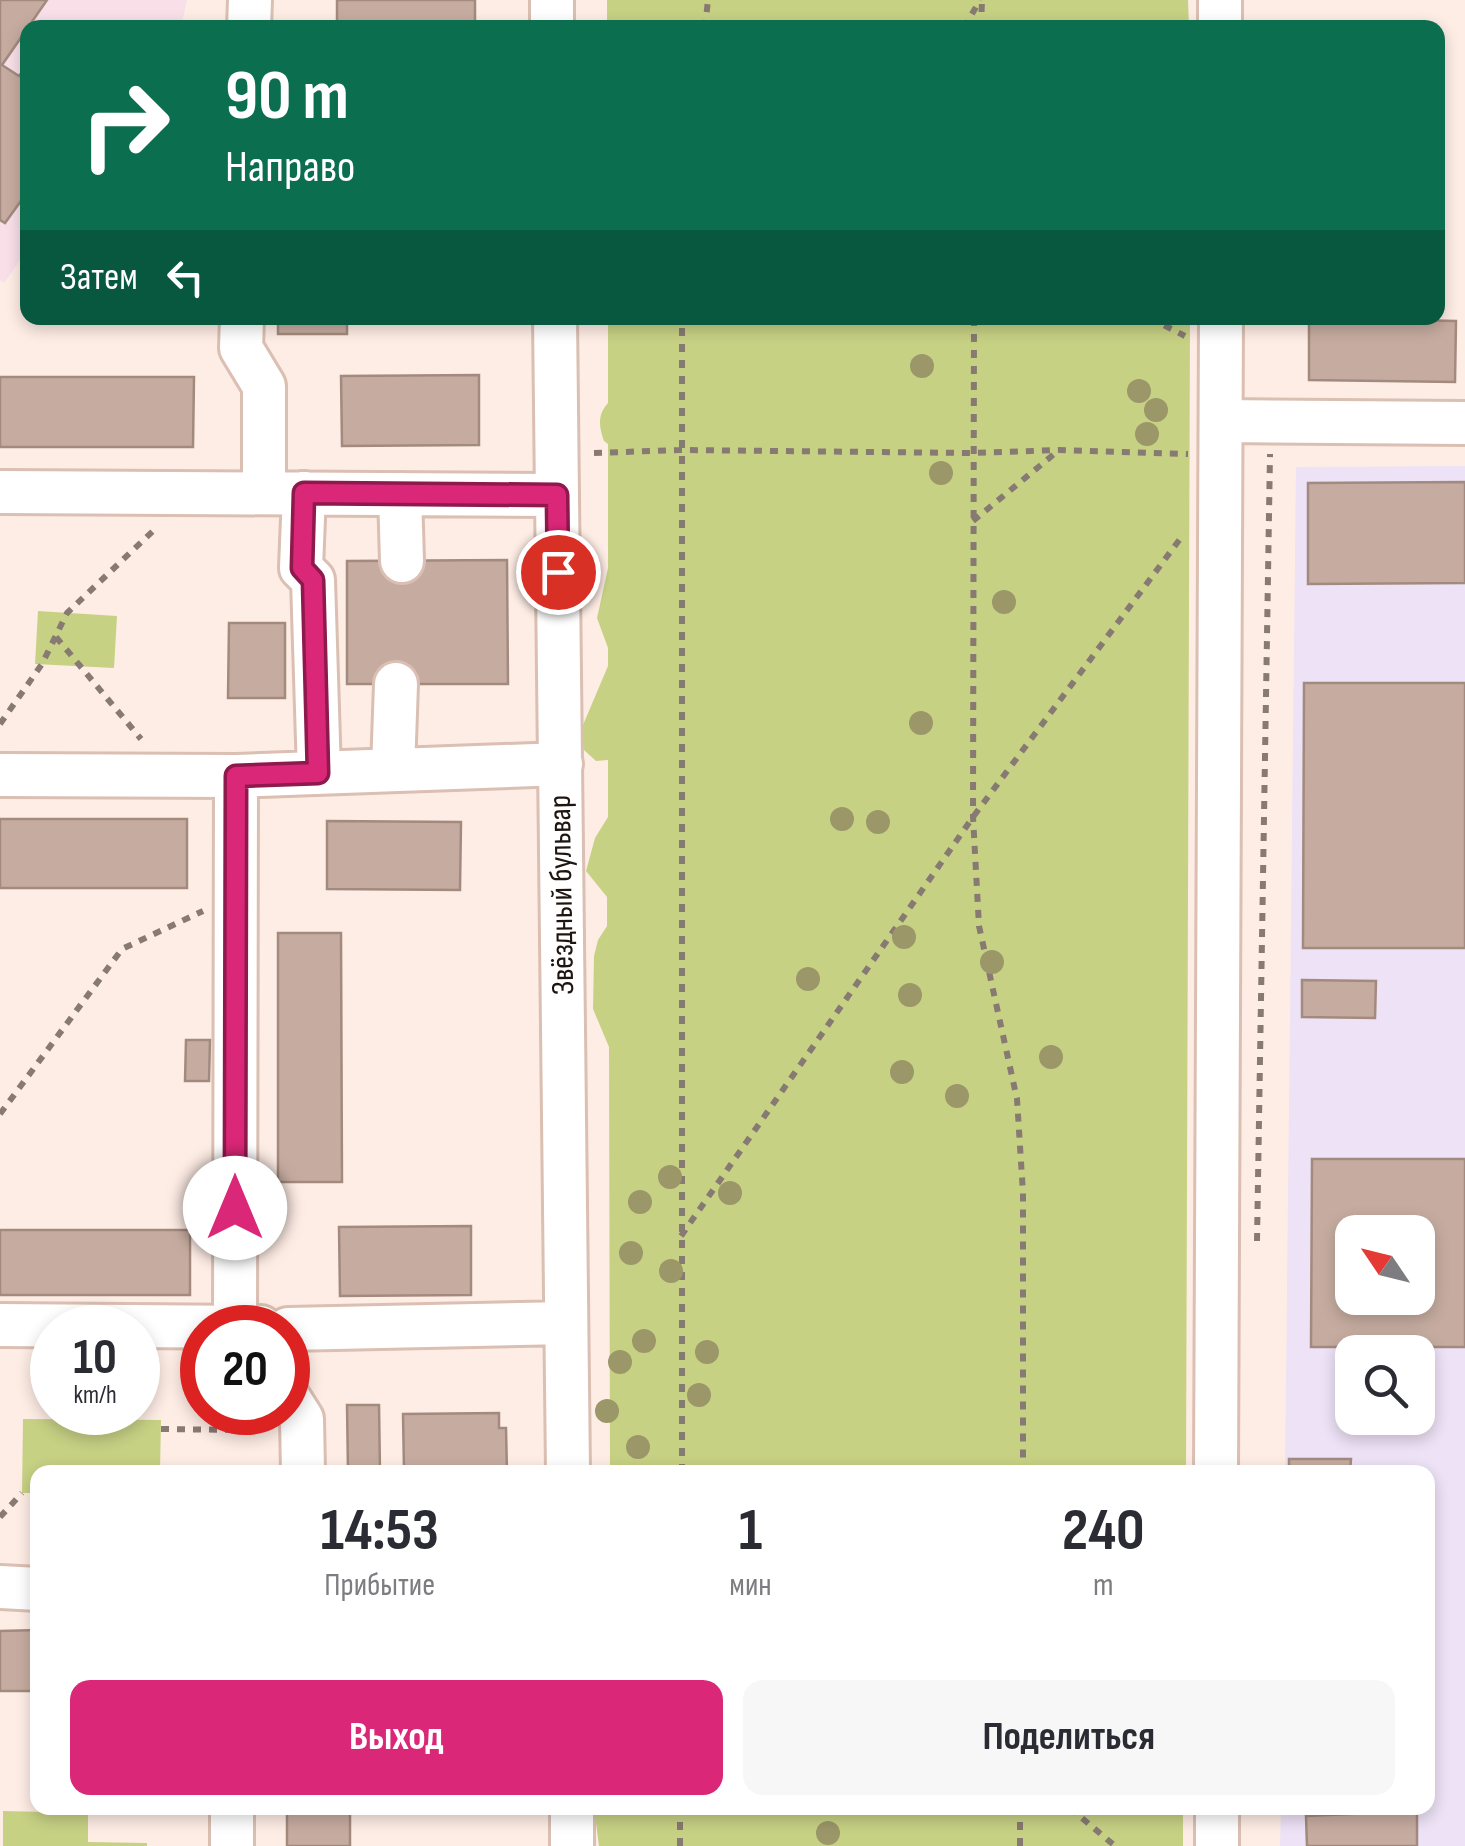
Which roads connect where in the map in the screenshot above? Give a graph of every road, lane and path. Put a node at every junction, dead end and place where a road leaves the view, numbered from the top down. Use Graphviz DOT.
graph roads {
  1 [pos="242,325"];
  2 [pos="556,325"];
  3 [pos="683,325"];
  4 [pos="974,325"];
  5 [pos="1206,328"];
  6 [pos="1222,421"];
  7 [pos="1465,424"];
  8 [pos="680,450"];
  9 [pos="1059,450"];
  10 [pos="1270,452"];
  11 [pos="594,453"];
  12 [pos="974,453"];
  13 [pos="1190,454"];
  14 [pos="194,491"];
  15 [pos="0,492"];
  16 [pos="284,493"];
  17 [pos="400,494"];
  18 [pos="557,495"];
  19 [pos="972,522"];
  20 [pos="1186,530"];
  21 [pos="402,561"];
  22 [pos="56,637"];
  23 [pos="396,684"];
  24 [pos="0,724"];
  25 [pos="560,764"];
  26 [pos="393,770"];
  27 [pos="318,773"];
  28 [pos="0,776"];
  29 [pos="158,776"];
  30 [pos="236,776"];
  31 [pos="973,817"];
  32 [pos="236,895"];
  33 [pos="0,1114"];
  34 [pos="680,1237"];
  35 [pos="1257,1256"];
  36 [pos="249,1305"];
  37 [pos="566,1323"];
  38 [pos="0,1325"];
  39 [pos="180,1326"];
  40 [pos="310,1329"];
  41 [pos="161,1428"];
  42 [pos="180,1430"];
  43 [pos="303,1435"];
  44 [pos="304,1465"];
  45 [pos="568,1465"];
  46 [pos="682,1465"];
  47 [pos="1023,1465"];
  48 [pos="1216,1465"];
  49 [pos="22,1493"];
  50 [pos="0,1518"];
  51 [pos="0,1587"];
  52 [pos="30,1589"];
  53 [pos="232,1815"];
  54 [pos="572,1815"];
  55 [pos="680,1815"];
  56 [pos="1020,1815"];
  57 [pos="1078,1815"];
  58 [pos="1216,1815"];
  59 [pos="232,1846"];
  60 [pos="572,1846"];
  61 [pos="680,1846"];
  62 [pos="1020,1846"];
  63 [pos="1115,1846"];
  64 [pos="1217,1846"];
  1 -- 16 [label="street"];
  2 -- 18 [label="street, Звёздный бульвар"];
  3 -- 8 [label="path"];
  4 -- 12 [label="path"];
  5 -- 6 [label="street"];
  6 -- 7 [label="street"];
  6 -- 48 [label="street"];
  8 -- 11 [label="path"];
  8 -- 12 [label="path"];
  8 -- 34 [label="path"];
  9 -- 12 [label="path"];
  9 -- 13 [label="path"];
  9 -- 19 [label="path"];
  10 -- 35 [label="path"];
  12 -- 19 [label="path"];
  14 -- 15 [label="street"];
  14 -- 16 [label="street"];
  14 -- 22 [label="path"];
  16 -- 17 [label="street"];
  16 -- 27 [label="street"];
  17 -- 18 [label="street"];
  17 -- 21 [label="street"];
  18 -- 25 [label="street, Звёздный бульвар"];
  19 -- 31 [label="path"];
  20 -- 31 [label="path"];
  22 -- 24 [label="path"];
  22 -- 29 [label="path"];
  23 -- 26 [label="street"];
  25 -- 26 [label="street"];
  25 -- 37 [label="street, Звёздный бульвар"];
  26 -- 27 [label="street"];
  27 -- 30 [label="street"];
  28 -- 29 [label="street"];
  29 -- 30 [label="street"];
  30 -- 32 [label="street"];
  31 -- 34 [label="path"];
  31 -- 47 [label="path"];
  32 -- 33 [label="path"];
  32 -- 36 [label="street"];
  34 -- 46 [label="path"];
  37 -- 40 [label="street"];
  37 -- 45 [label="street, Звёздный бульвар"];
  38 -- 39 [label="street"];
  41 -- 42 [label="path"];
  43 -- 44 [label="street"];
  49 -- 50 [label="path"];
  51 -- 52 [label="street"];
  53 -- 59 [label="street"];
  54 -- 60 [label="street"];
  55 -- 61 [label="path"];
  56 -- 62 [label="path"];
  57 -- 63 [label="path"];
  58 -- 64 [label="street"];
}
